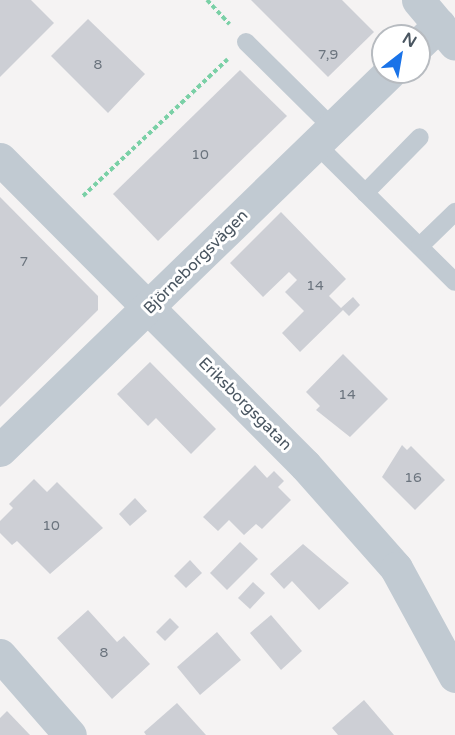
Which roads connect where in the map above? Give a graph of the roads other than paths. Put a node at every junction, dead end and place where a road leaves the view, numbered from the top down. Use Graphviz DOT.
graph roads {
  1 [pos="418,0"];
  2 [pos="438,38"];
  3 [pos="246,42"];
  4 [pos="377,84"];
  5 [pos="324,135"];
  6 [pos="420,137"];
  7 [pos="0,159"];
  8 [pos="365,193"];
  9 [pos="455,212"];
  10 [pos="420,246"];
  11 [pos="455,282"];
  12 [pos="149,308"];
  13 [pos="0,450"];
  14 [pos="0,655"];
  15 [pos="455,676"];
  16 [pos="70,735"];
  1 -- 2 [label="street"];
  3 -- 5 [label="lane"];
  4 -- 5 [label="street, Björneborgsvägen"];
  5 -- 8 [label="lane"];
  5 -- 12 [label="street, Björneborgsvägen"];
  6 -- 8 [label="lane"];
  7 -- 12 [label="street, Eriksborgsgatan"];
  8 -- 10 [label="lane"];
  9 -- 10 [label="lane"];
  10 -- 11 [label="lane"];
  12 -- 13 [label="street, Björneborgsvägen"];
  12 -- 15 [label="street, Eriksborgsgatan"];
  14 -- 16 [label="street"];
}
